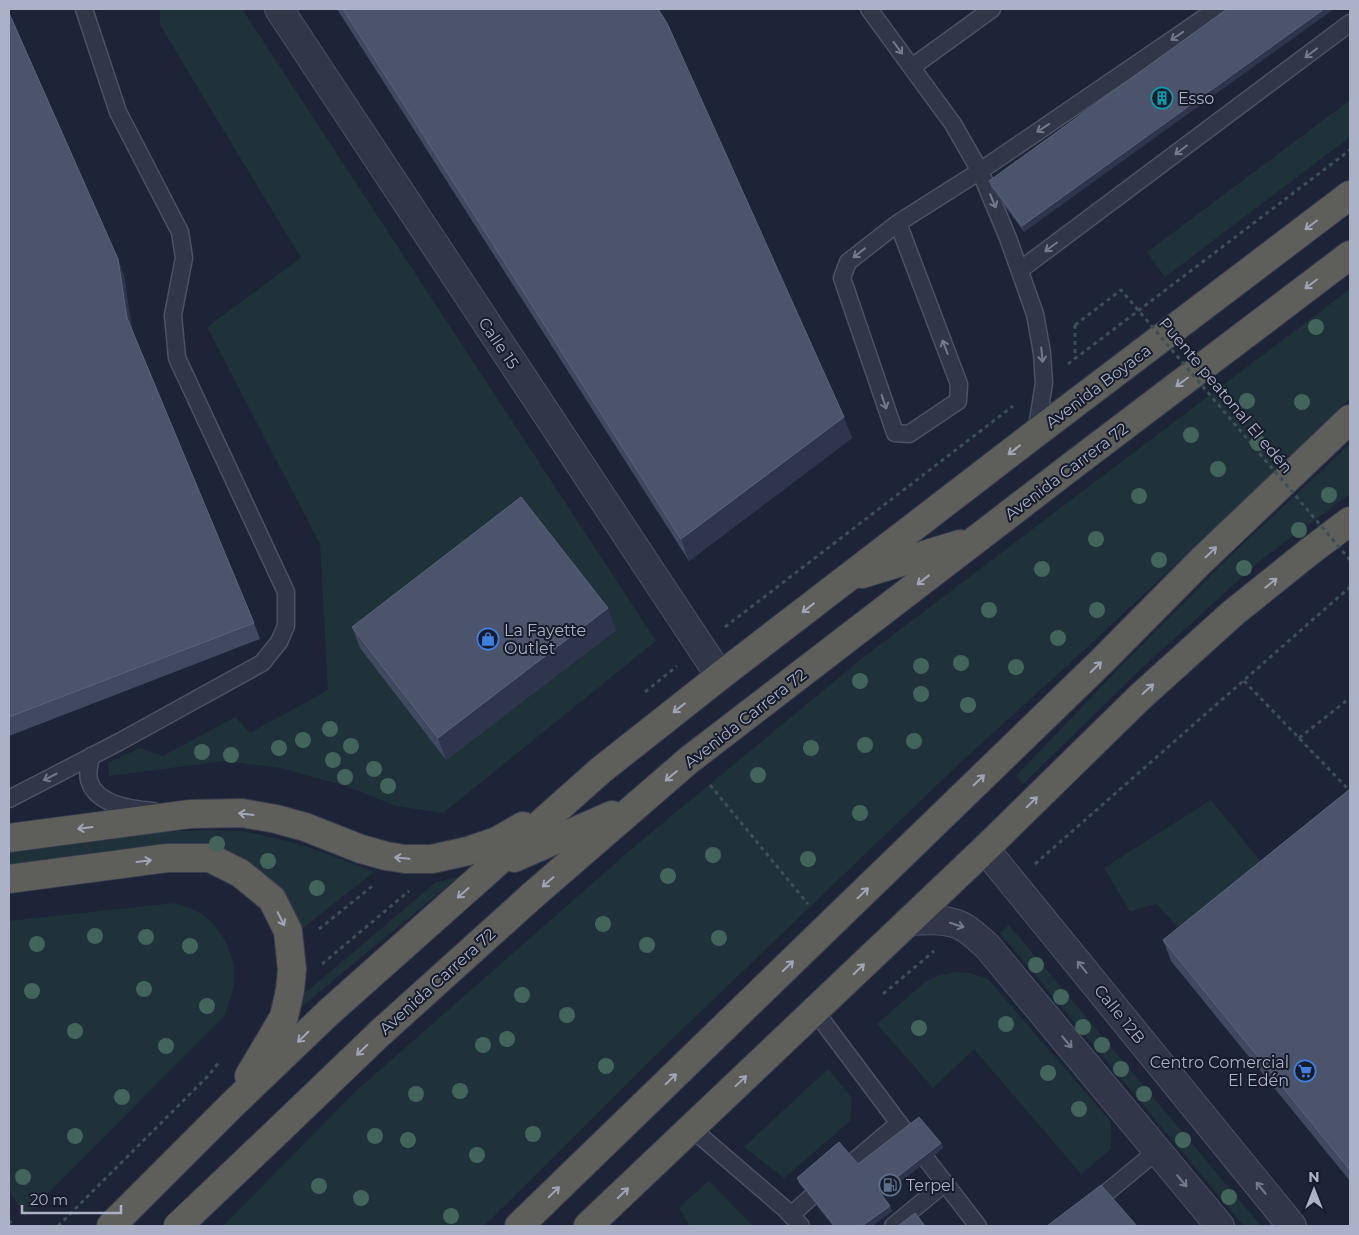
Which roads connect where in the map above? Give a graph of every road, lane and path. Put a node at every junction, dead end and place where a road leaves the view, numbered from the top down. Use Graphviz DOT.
graph roads {
  1 [pos="84,9"];
  2 [pos="279,9"];
  3 [pos="869,9"];
  4 [pos="992,9"];
  5 [pos="1217,9"];
  6 [pos="1350,23"];
  7 [pos="912,67"];
  8 [pos="980,171"];
  9 [pos="1350,196"];
  10 [pos="898,223"];
  11 [pos="1350,255"];
  12 [pos="1020,270"];
  13 [pos="1076,359"];
  14 [pos="1350,419"];
  15 [pos="1036,433"];
  16 [pos="1350,521"];
  17 [pos="1350,537"];
  18 [pos="976,539"];
  19 [pos="1309,552"];
  20 [pos="1350,560"];
  21 [pos="847,579"];
  22 [pos="1350,587"];
  23 [pos="720,676"];
  24 [pos="1244,681"];
  25 [pos="1350,698"];
  26 [pos="1299,738"];
  27 [pos="91,756"];
  28 [pos="601,770"];
  29 [pos="710,785"];
  30 [pos="1350,791"];
  31 [pos="9,799"];
  32 [pos="636,805"];
  33 [pos="190,814"];
  34 [pos="9,838"];
  35 [pos="985,849"];
  36 [pos="1035,864"];
  37 [pos="491,869"];
  38 [pos="9,879"];
  39 [pos="378,881"];
  40 [pos="413,888"];
  41 [pos="810,906"];
  42 [pos="909,921"];
  43 [pos="313,935"];
  44 [pos="316,970"];
  45 [pos="815,1011"];
  46 [pos="220,1061"];
  47 [pos="233,1104"];
  48 [pos="691,1128"];
  49 [pos="1157,1150"];
  50 [pos="928,1160"];
  51 [pos="853,1162"];
  52 [pos="945,1183"];
  53 [pos="810,1198"];
  54 [pos="137,1200"];
  55 [pos="9,1220"];
  56 [pos="796,1220"];
  57 [pos="13,1226"];
  58 [pos="58,1226"];
  59 [pos="111,1226"];
  60 [pos="124,1226"];
  61 [pos="178,1226"];
  62 [pos="519,1226"];
  63 [pos="588,1226"];
  64 [pos="893,1226"];
  65 [pos="978,1226"];
  66 [pos="1066,1226"];
  67 [pos="1220,1226"];
  68 [pos="1292,1226"];
  1 -- 27 [label="lane"];
  2 -- 23 [label="street, Calle 15"];
  3 -- 7 [label="lane, one-way"];
  4 -- 7 [label="lane"];
  5 -- 8 [label="lane, one-way"];
  6 -- 12 [label="lane, one-way"];
  7 -- 8 [label="lane"];
  8 -- 10 [label="lane"];
  8 -- 12 [label="lane, one-way"];
  9 -- 15 [label="highway, Avenida Boyaca, one-way"];
  10 -- 10 [label="lane, one-way"];
  11 -- 18 [label="highway, Avenida Carrera 72, one-way"];
  12 -- 15 [label="lane, one-way"];
  13 -- 20 [label="path, Puente peatonal El edén, bridge"];
  62 -- 14 [label="highway, one-way"];
  15 -- 21 [label="highway, Avenida Boyaca, one-way"];
  16 -- 19 [label="highway"];
  17 -- 19 [label="lane"];
  18 -- 21 [label="highway"];
  18 -- 32 [label="highway, Avenida Carrera 72, one-way"];
  35 -- 19 [label="highway, one-way"];
  21 -- 23 [label="highway, one-way"];
  22 -- 24 [label="path"];
  23 -- 28 [label="highway, one-way"];
  24 -- 26 [label="path"];
  24 -- 36 [label="path"];
  25 -- 26 [label="path"];
  26 -- 30 [label="path"];
  27 -- 31 [label="lane, one-way"];
  27 -- 33 [label="lane"];
  28 -- 33 [label="highway, one-way"];
  28 -- 37 [label="highway"];
  29 -- 41 [label="path"];
  32 -- 37 [label="highway"];
  32 -- 61 [label="highway, Avenida Carrera 72, one-way"];
  33 -- 34 [label="highway, one-way"];
  35 -- 42 [label="highway"];
  68 -- 35 [label="street, Calle 12B, one-way"];
  37 -- 47 [label="highway, one-way"];
  38 -- 47 [label="highway, one-way"];
  39 -- 43 [label="path"];
  40 -- 44 [label="path"];
  45 -- 42 [label="highway, one-way"];
  42 -- 49 [label="street, one-way"];
  48 -- 45 [label="highway, one-way"];
  45 -- 51 [label="lane"];
  46 -- 58 [label="path"];
  47 -- 54 [label="highway"];
  48 -- 56 [label="lane"];
  63 -- 48 [label="highway, one-way"];
  49 -- 66 [label="lane"];
  49 -- 67 [label="street, one-way"];
  50 -- 52 [label="lane"];
  52 -- 64 [label="lane"];
  52 -- 65 [label="lane"];
  53 -- 56 [label="lane"];
  54 -- 59 [label="highway"];
  54 -- 60 [label="highway"];
  55 -- 57 [label="path"];
}
